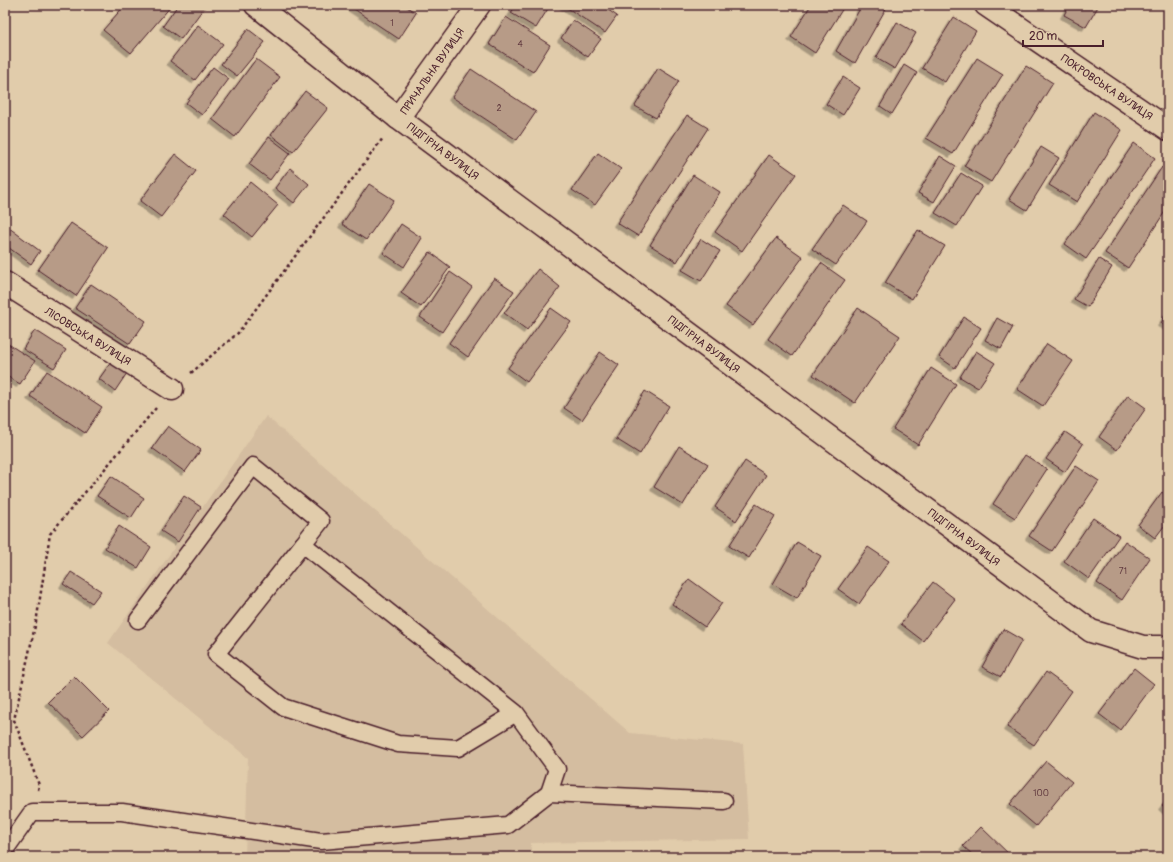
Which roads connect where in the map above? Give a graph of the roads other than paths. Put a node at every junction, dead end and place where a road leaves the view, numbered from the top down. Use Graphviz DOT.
graph roads {
  1 [pos="256,5"];
  2 [pos="479,5"];
  3 [pos="986,5"];
  4 [pos="398,118"];
  5 [pos="1168,129"];
  6 [pos="5,284"];
  7 [pos="172,389"];
  8 [pos="304,544"];
  9 [pos="138,620"];
  10 [pos="1168,647"];
  11 [pos="516,713"];
  12 [pos="549,793"];
  13 [pos="724,801"];
  14 [pos="5,850"];
  1 -- 4 [label="street, ПІДГІРНА ВУЛИЦЯ"];
  2 -- 4 [label="street, ПРИЧАЛЬНА ВУЛИЦЯ"];
  3 -- 5 [label="street, ПОКРОВСЬКА ВУЛИЦЯ"];
  4 -- 10 [label="street, ПІДГІРНА ВУЛИЦЯ"];
  6 -- 7 [label="street, ЛІСОВСЬКА ВУЛИЦЯ"];
  8 -- 9 [label="lane"];
  8 -- 11 [label="lane"];
  8 -- 11 [label="lane"];
  11 -- 12 [label="lane"];
  12 -- 13 [label="lane"];
  12 -- 14 [label="lane"];
}
